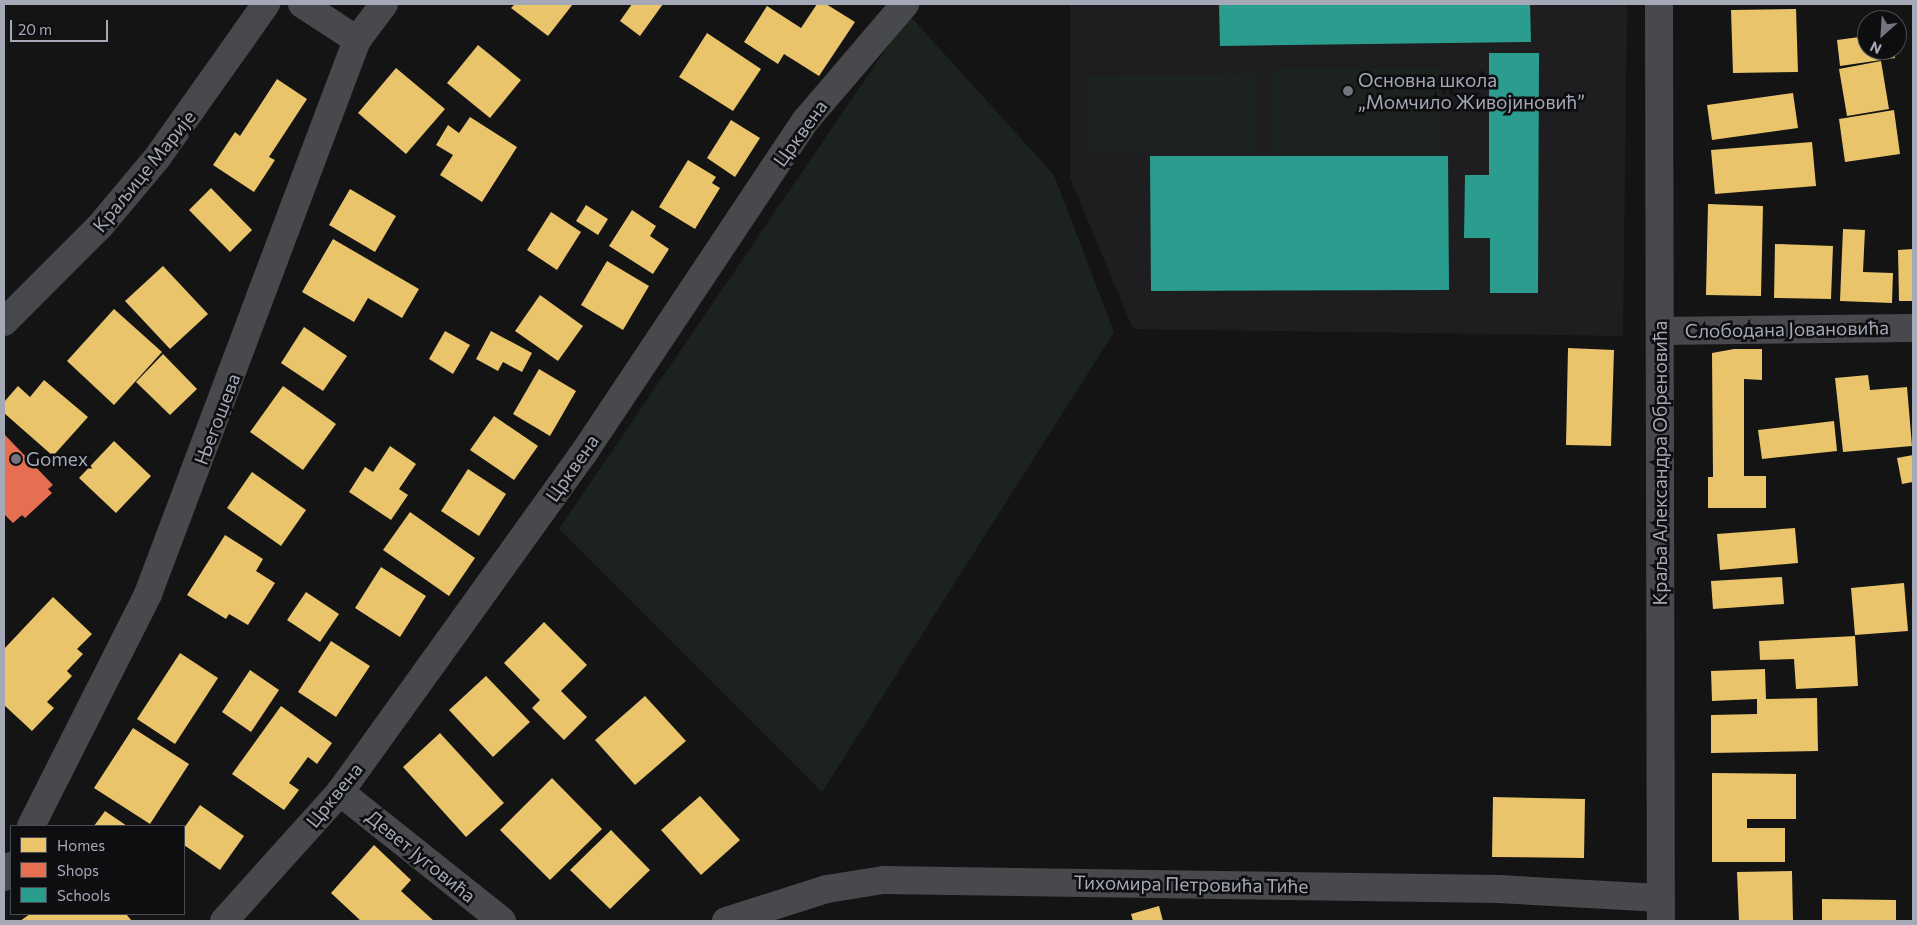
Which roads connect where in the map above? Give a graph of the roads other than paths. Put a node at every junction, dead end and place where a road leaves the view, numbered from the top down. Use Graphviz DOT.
graph roads {
  1 [pos="266,4"];
  2 [pos="302,4"];
  3 [pos="384,4"];
  4 [pos="906,4"];
  5 [pos="1660,4"];
  6 [pos="357,40"];
  7 [pos="4,322"];
  8 [pos="1913,328"];
  9 [pos="1660,331"];
  10 [pos="340,792"];
  11 [pos="32,825"];
  12 [pos="1661,910"];
  13 [pos="224,921"];
  14 [pos="502,921"];
  15 [pos="726,921"];
  1 -- 7 [label="street, Краљице Марије"];
  2 -- 6 [label="street"];
  3 -- 6 [label="street, Његошева"];
  4 -- 10 [label="street, Црквена"];
  5 -- 9 [label="street, Краља Александра Обреновића"];
  6 -- 11 [label="street, Његошева"];
  8 -- 9 [label="street, Слободана Јовановића"];
  9 -- 12 [label="street, Краља Александра Обреновића"];
  10 -- 13 [label="street, Црквена"];
  10 -- 14 [label="street, Девет Југовића"];
  12 -- 15 [label="street, Тихомира Петровића Тиће"];
}
